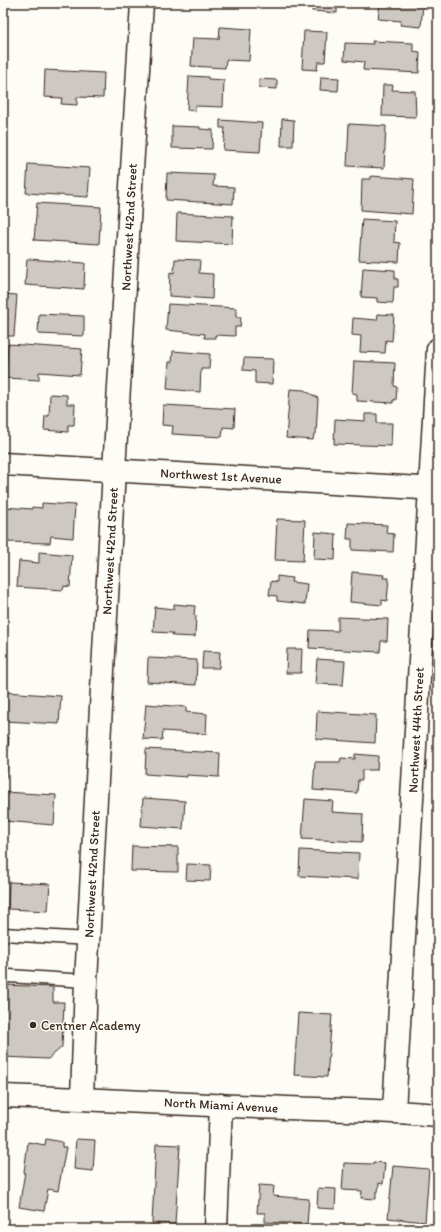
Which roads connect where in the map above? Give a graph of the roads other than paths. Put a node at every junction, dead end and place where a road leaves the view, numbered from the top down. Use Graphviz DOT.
graph roads {
  1 [pos="142,3"];
  2 [pos="438,349"];
  3 [pos="3,464"];
  4 [pos="114,470"];
  5 [pos="434,489"];
  6 [pos="3,934"];
  7 [pos="89,940"];
  8 [pos="3,977"];
  9 [pos="86,981"];
  10 [pos="3,1096"];
  11 [pos="82,1098"];
  12 [pos="221,1105"];
  13 [pos="394,1111"];
  14 [pos="438,1114"];
  15 [pos="216,1229"];
  1 -- 4 [label="street, Northwest 42nd Street"];
  2 -- 5 [label="street, Northwest 44th Street"];
  3 -- 4 [label="street, Northwest 1st Avenue"];
  4 -- 5 [label="street, Northwest 1st Avenue"];
  4 -- 7 [label="street, Northwest 42nd Street"];
  5 -- 13 [label="street, Northwest 44th Street"];
  6 -- 7 [label="lane"];
  7 -- 9 [label="street, Northwest 42nd Street"];
  8 -- 9 [label="lane"];
  9 -- 11 [label="street, Northwest 42nd Street"];
  10 -- 11 [label="street, North Miami Avenue"];
  11 -- 12 [label="street, North Miami Avenue"];
  12 -- 13 [label="street, North Miami Avenue"];
  12 -- 15 [label="street"];
  13 -- 14 [label="street, North Miami Avenue"];
}
